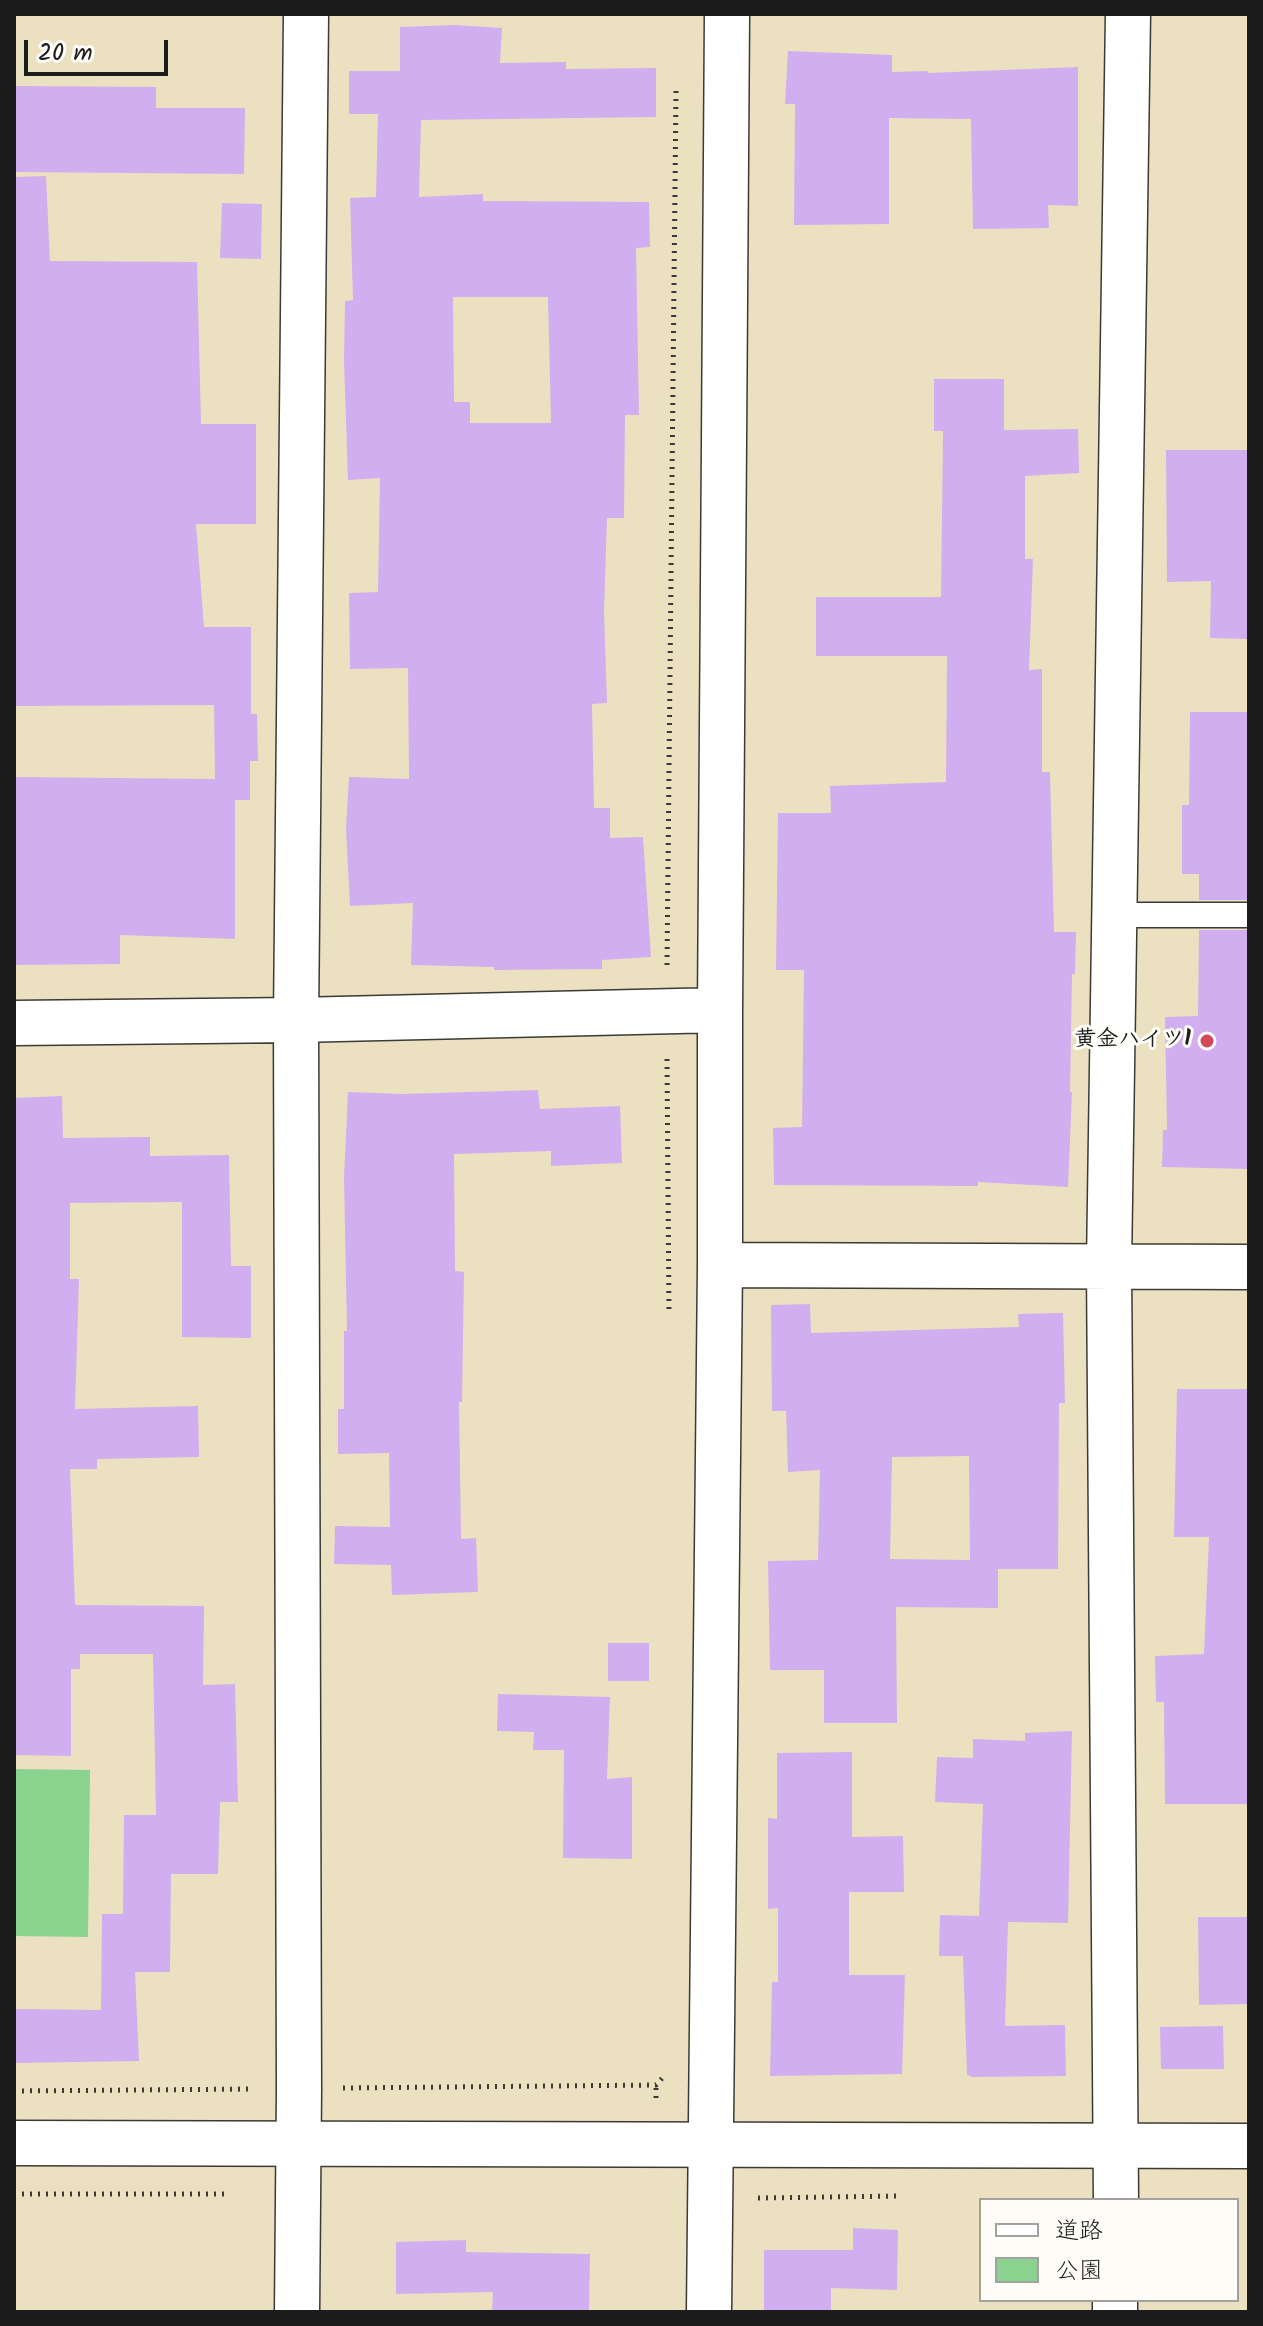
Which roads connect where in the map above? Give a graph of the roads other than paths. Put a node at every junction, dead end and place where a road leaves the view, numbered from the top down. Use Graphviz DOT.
graph roads {
  1 [pos="306,14"];
  2 [pos="727,14"];
  3 [pos="1128,14"];
  4 [pos="1115,915"];
  5 [pos="1249,915"];
  6 [pos="720,1010"];
  7 [pos="296,1020"];
  8 [pos="14,1023"];
  9 [pos="720,1265"];
  10 [pos="1109,1265"];
  11 [pos="1249,1267"];
  12 [pos="14,2143"];
  13 [pos="299,2143"];
  14 [pos="711,2144"];
  15 [pos="1249,2146"];
  16 [pos="1117,2147"];
  17 [pos="1116,2198"];
  18 [pos="297,2312"];
  19 [pos="709,2312"];
  1 -- 7 [label="street"];
  2 -- 6 [label="street"];
  3 -- 4 [label="street"];
  4 -- 5 [label="lane"];
  4 -- 10 [label="street"];
  6 -- 7 [label="street"];
  6 -- 9 [label="street"];
  7 -- 8 [label="street"];
  7 -- 13 [label="street"];
  9 -- 10 [label="street"];
  9 -- 14 [label="street"];
  10 -- 11 [label="street"];
  10 -- 16 [label="street"];
  12 -- 13 [label="street"];
  13 -- 14 [label="street"];
  13 -- 18 [label="street"];
  14 -- 16 [label="street"];
  14 -- 19 [label="street"];
  15 -- 16 [label="street"];
  16 -- 17 [label="street"];
}
